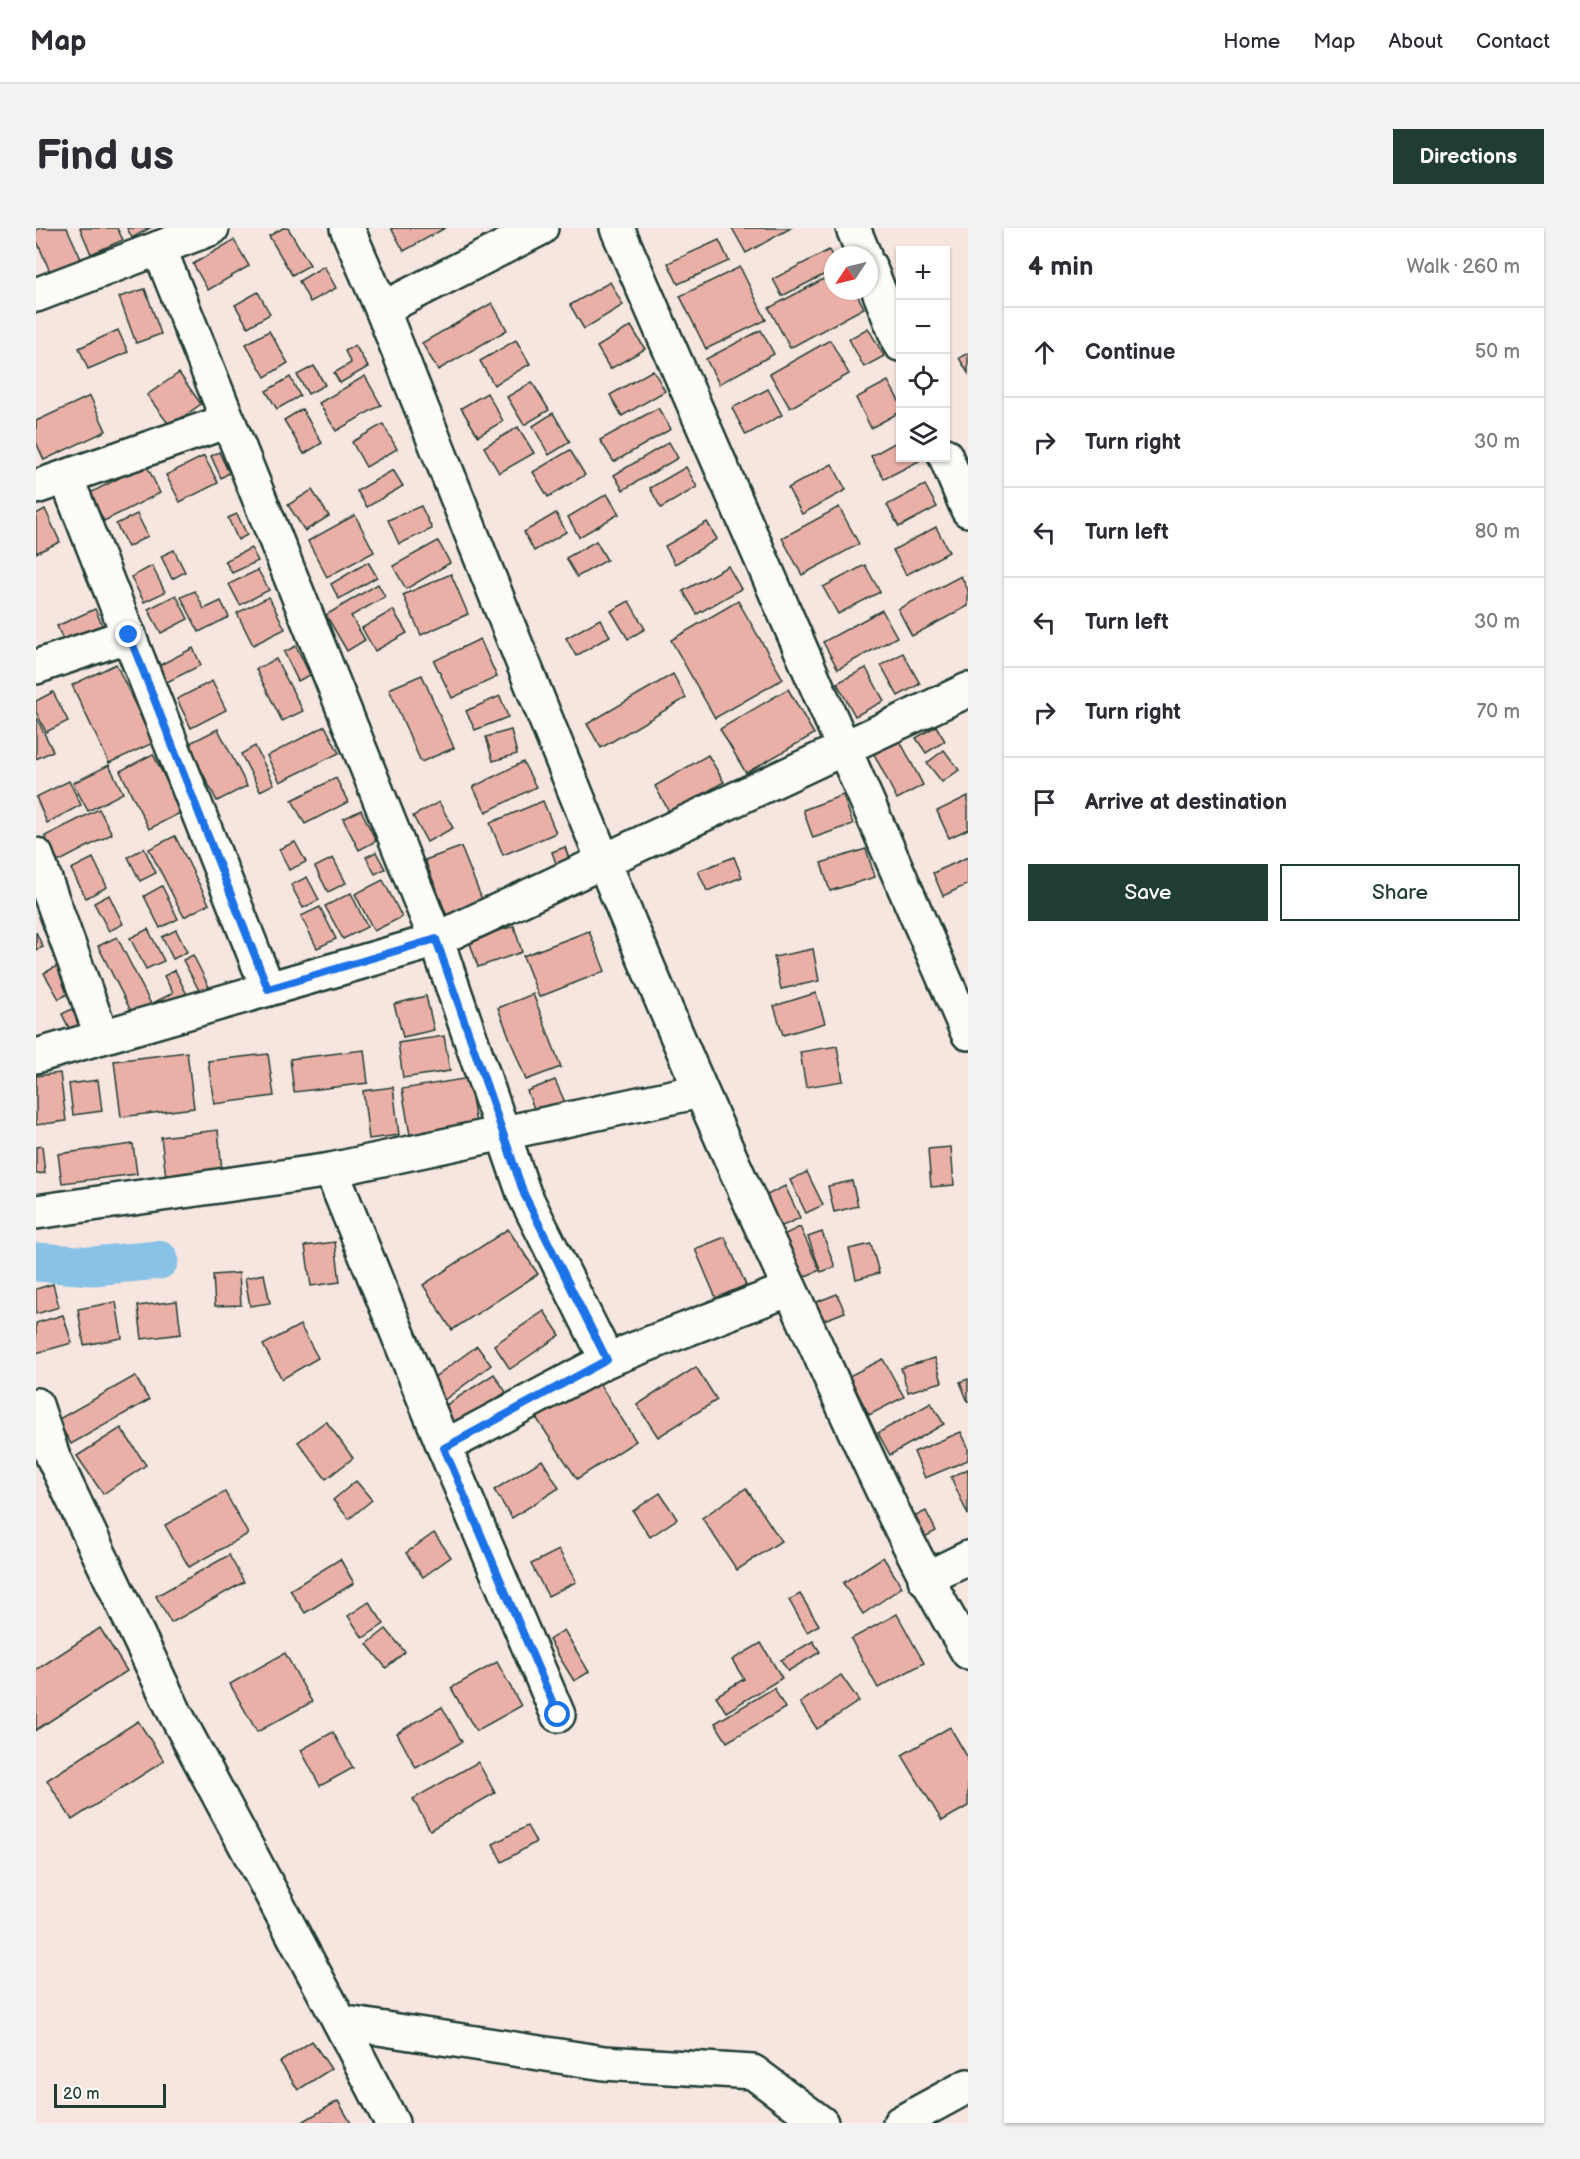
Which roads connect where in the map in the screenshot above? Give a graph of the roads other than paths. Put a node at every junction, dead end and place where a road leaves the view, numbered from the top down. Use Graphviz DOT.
graph roads {
  1 [pos="212,228"];
  2 [pos="347,228"];
  3 [pos="542,228"];
  4 [pos="617,228"];
  5 [pos="853,228"];
  6 [pos="860,246"];
  7 [pos="159,248"];
  8 [pos="878,289"];
  9 [pos="36,296"];
  10 [pos="382,309"];
  11 [pos="896,334"];
  12 [pos="228,421"];
  13 [pos="948,462"];
  14 [pos="66,477"];
  15 [pos="36,487"];
  16 [pos="968,510"];
  17 [pos="129,635"];
  18 [pos="36,667"];
  19 [pos="968,690"];
  20 [pos="843,749"];
  21 [pos="36,855"];
  22 [pos="603,861"];
  23 [pos="436,939"];
  24 [pos="268,989"];
  25 [pos="968,1033"];
  26 [pos="102,1037"];
  27 [pos="36,1056"];
  28 [pos="700,1091"];
  29 [pos="503,1133"];
  30 [pos="331,1170"];
  31 [pos="36,1212"];
  32 [pos="790,1288"];
  33 [pos="607,1360"];
  34 [pos="36,1405"];
  35 [pos="444,1448"];
  36 [pos="968,1558"];
  37 [pos="925,1579"];
  38 [pos="968,1652"];
  39 [pos="558,1715"];
  40 [pos="340,2022"];
  41 [pos="968,2086"];
  42 [pos="393,2123"];
  43 [pos="821,2123"];
  44 [pos="900,2123"];
  1 -- 7 [label="street"];
  2 -- 10 [label="street"];
  3 -- 10 [label="street"];
  4 -- 20 [label="street"];
  5 -- 6 [label="street"];
  7 -- 9 [label="street"];
  7 -- 12 [label="street"];
  8 -- 11 [label="street"];
  10 -- 22 [label="street"];
  12 -- 14 [label="street"];
  12 -- 23 [label="street"];
  13 -- 16 [label="street"];
  14 -- 15 [label="street"];
  14 -- 17 [label="street"];
  17 -- 18 [label="street"];
  17 -- 24 [label="street"];
  19 -- 20 [label="street"];
  20 -- 22 [label="street"];
  20 -- 25 [label="street"];
  21 -- 26 [label="street"];
  22 -- 23 [label="street"];
  22 -- 28 [label="street"];
  23 -- 24 [label="street"];
  23 -- 29 [label="street"];
  24 -- 26 [label="street"];
  26 -- 27 [label="street"];
  28 -- 29 [label="street"];
  28 -- 32 [label="street"];
  29 -- 30 [label="street"];
  29 -- 33 [label="street"];
  30 -- 31 [label="street"];
  30 -- 35 [label="street"];
  32 -- 33 [label="street"];
  32 -- 37 [label="street"];
  33 -- 35 [label="street"];
  34 -- 40 [label="street"];
  35 -- 39 [label="street"];
  36 -- 37 [label="street"];
  37 -- 38 [label="street"];
  40 -- 42 [label="street"];
  40 -- 43 [label="street"];
  41 -- 44 [label="street"];
}
